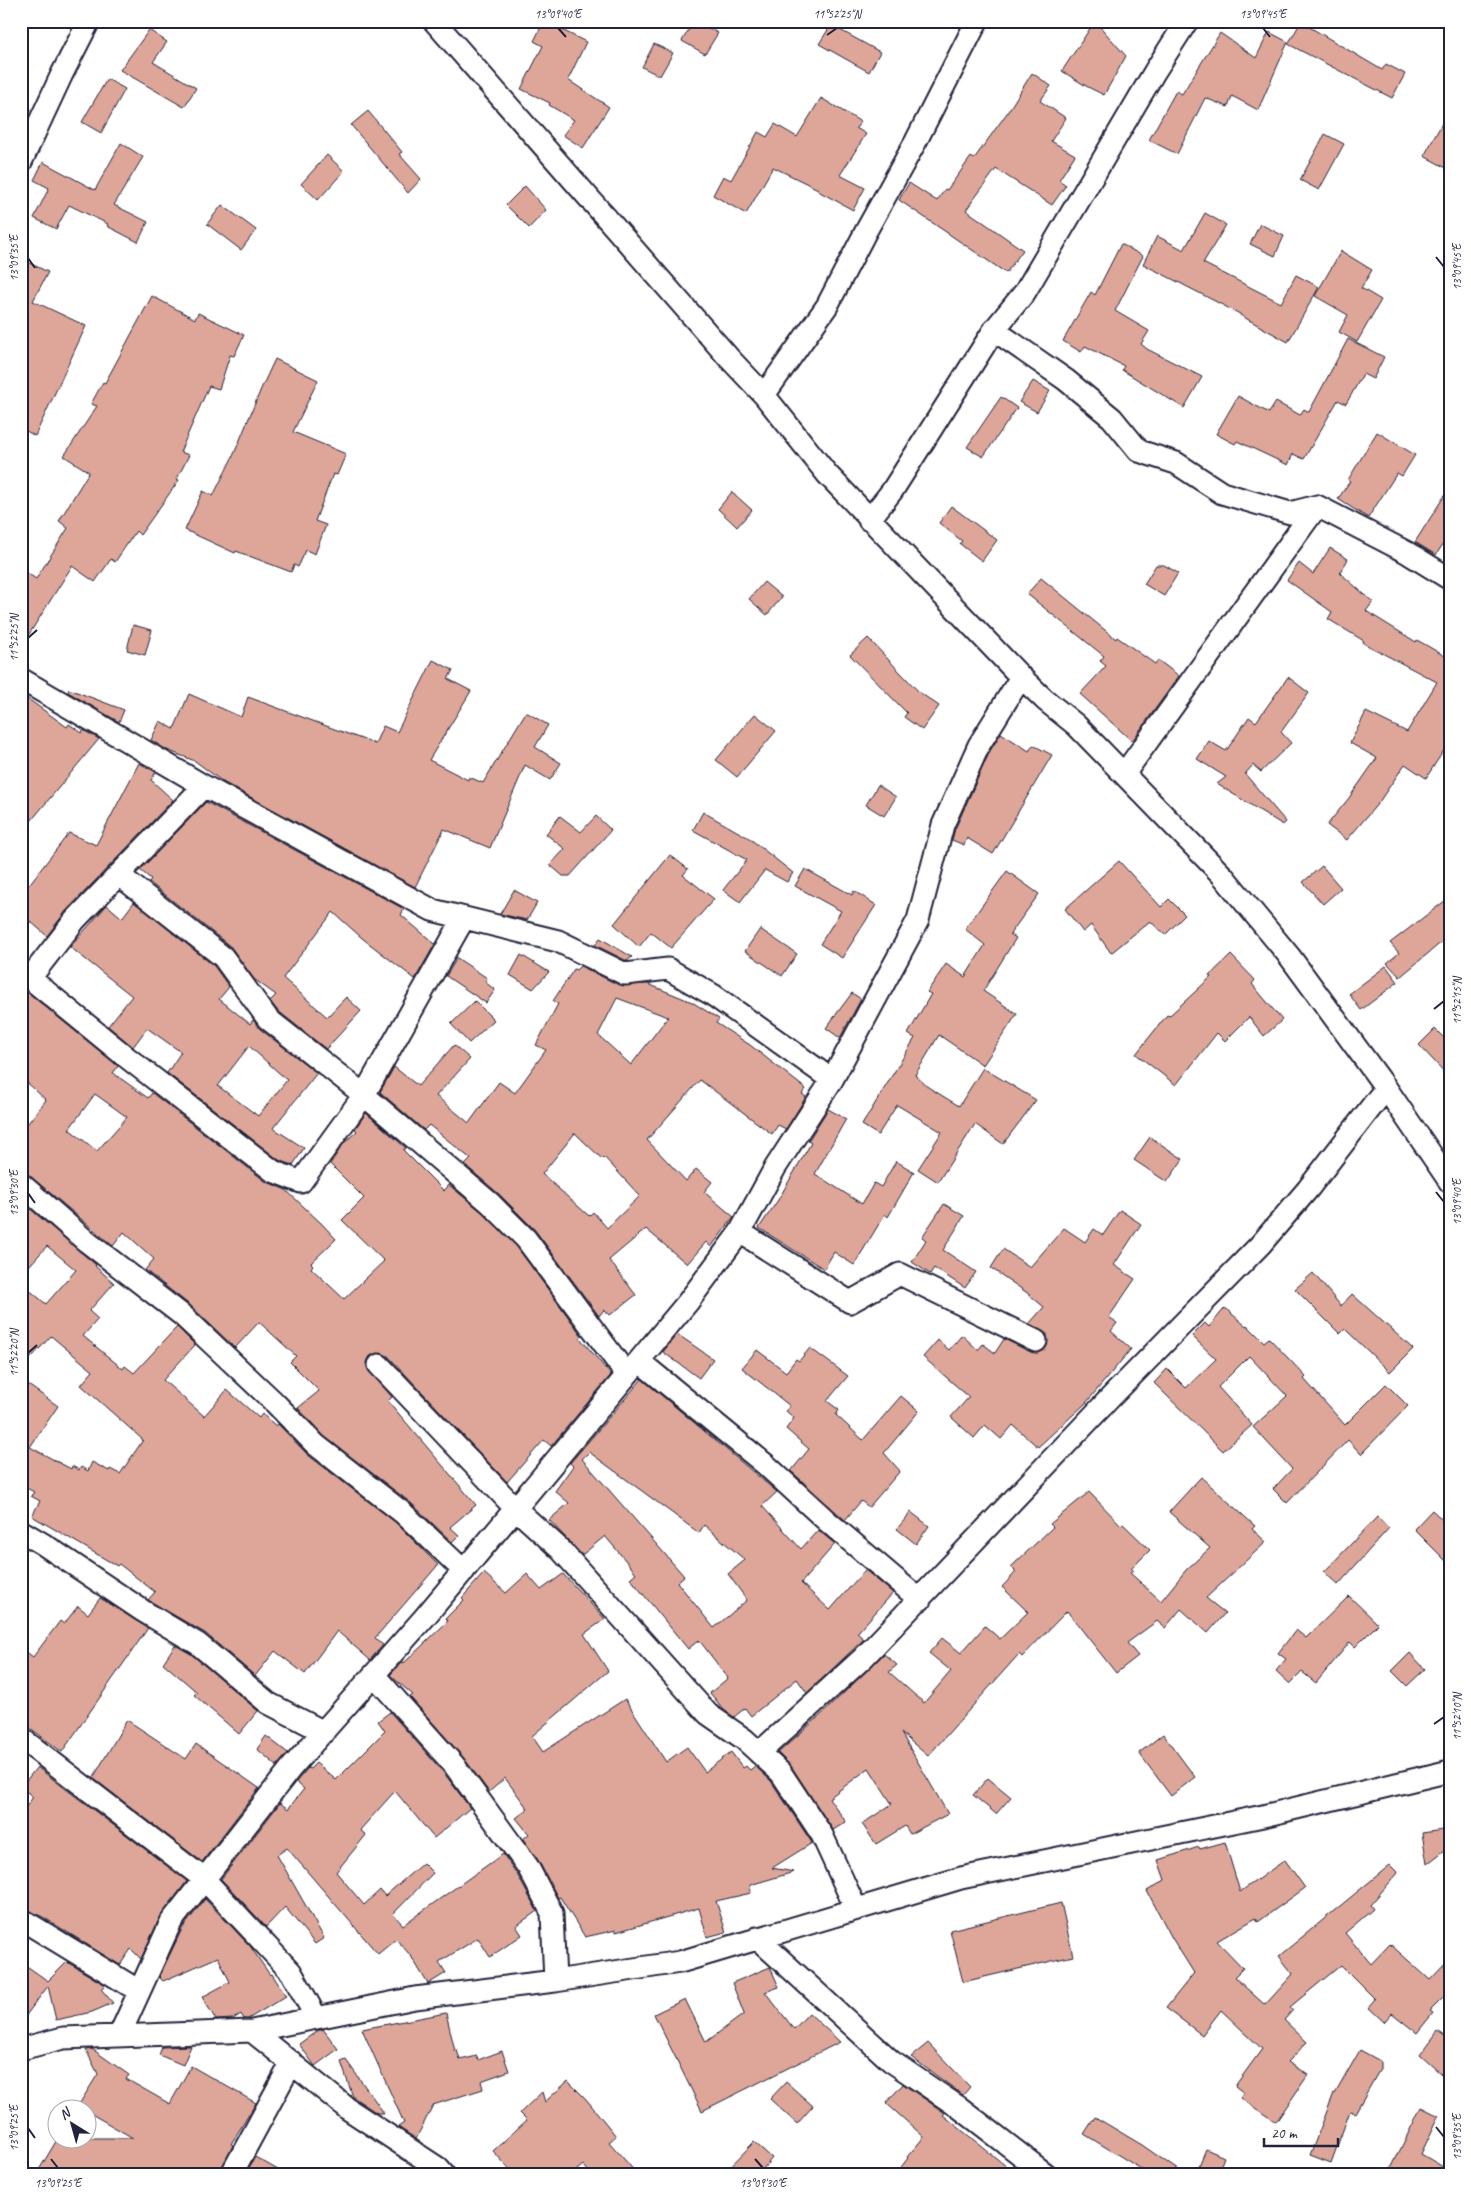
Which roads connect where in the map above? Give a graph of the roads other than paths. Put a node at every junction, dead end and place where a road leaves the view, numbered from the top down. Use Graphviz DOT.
graph roads {
  1 [pos="89,21"];
  2 [pos="434,21"];
  3 [pos="977,21"];
  4 [pos="1187,21"];
  5 [pos="21,162"];
  6 [pos="994,330"];
  7 [pos="764,395"];
  8 [pos="1317,506"];
  9 [pos="869,520"];
  10 [pos="1450,579"];
  11 [pos="1021,677"];
  12 [pos="22,682"];
  13 [pos="1124,774"];
  14 [pos="204,786"];
  15 [pos="119,875"];
  16 [pos="464,918"];
  17 [pos="26,974"];
  18 [pos="832,1080"];
  19 [pos="1386,1088"];
  20 [pos="364,1095"];
  21 [pos="1450,1182"];
  22 [pos="21,1184"];
  23 [pos="740,1232"];
  24 [pos="1036,1341"];
  25 [pos="379,1365"];
  26 [pos="633,1368"];
  27 [pos="516,1509"];
  28 [pos="21,1531"];
  29 [pos="464,1571"];
  30 [pos="920,1600"];
  31 [pos="374,1675"];
  32 [pos="324,1732"];
  33 [pos="21,1738"];
  34 [pos="759,1753"];
  35 [pos="1450,1771"];
  36 [pos="204,1879"];
  37 [pos="856,1909"];
  38 [pos="21,1919"];
  39 [pos="757,1938"];
  40 [pos="555,1981"];
  41 [pos="139,1991"];
  42 [pos="316,2017"];
  43 [pos="252,2030"];
  44 [pos="119,2036"];
  45 [pos="21,2049"];
  46 [pos="292,2062"];
  47 [pos="231,2175"];
  48 [pos="444,2175"];
  49 [pos="1047,2175"];
  1 -- 5 [label="street"];
  2 -- 7 [label="street"];
  3 -- 7 [label="street"];
  4 -- 6 [label="street"];
  6 -- 8 [label="street"];
  6 -- 9 [label="street"];
  7 -- 9 [label="street"];
  8 -- 10 [label="street"];
  8 -- 13 [label="street"];
  9 -- 11 [label="street"];
  11 -- 13 [label="street"];
  11 -- 18 [label="street"];
  12 -- 14 [label="street"];
  13 -- 19 [label="street"];
  14 -- 15 [label="street"];
  14 -- 16 [label="street"];
  15 -- 17 [label="street"];
  15 -- 20 [label="street"];
  16 -- 18 [label="street"];
  16 -- 20 [label="street"];
  17 -- 20 [label="street"];
  18 -- 23 [label="street"];
  19 -- 21 [label="street"];
  19 -- 30 [label="street"];
  20 -- 26 [label="street"];
  22 -- 29 [label="street"];
  23 -- 24 [label="street"];
  23 -- 26 [label="street"];
  25 -- 27 [label="street"];
  26 -- 27 [label="street"];
  26 -- 30 [label="street"];
  27 -- 29 [label="street"];
  27 -- 34 [label="street"];
  28 -- 32 [label="street"];
  29 -- 31 [label="street"];
  30 -- 34 [label="street"];
  31 -- 32 [label="street"];
  31 -- 40 [label="street"];
  32 -- 36 [label="street"];
  33 -- 36 [label="street"];
  34 -- 37 [label="street"];
  35 -- 37 [label="street"];
  36 -- 41 [label="street"];
  36 -- 42 [label="street"];
  37 -- 39 [label="street"];
  38 -- 41 [label="street"];
  39 -- 40 [label="street"];
  39 -- 49 [label="street"];
  40 -- 42 [label="street"];
  41 -- 44 [label="street"];
  42 -- 43 [label="street"];
  43 -- 44 [label="street"];
  43 -- 46 [label="street"];
  44 -- 45 [label="street"];
  46 -- 47 [label="street"];
  46 -- 48 [label="street"];
}
